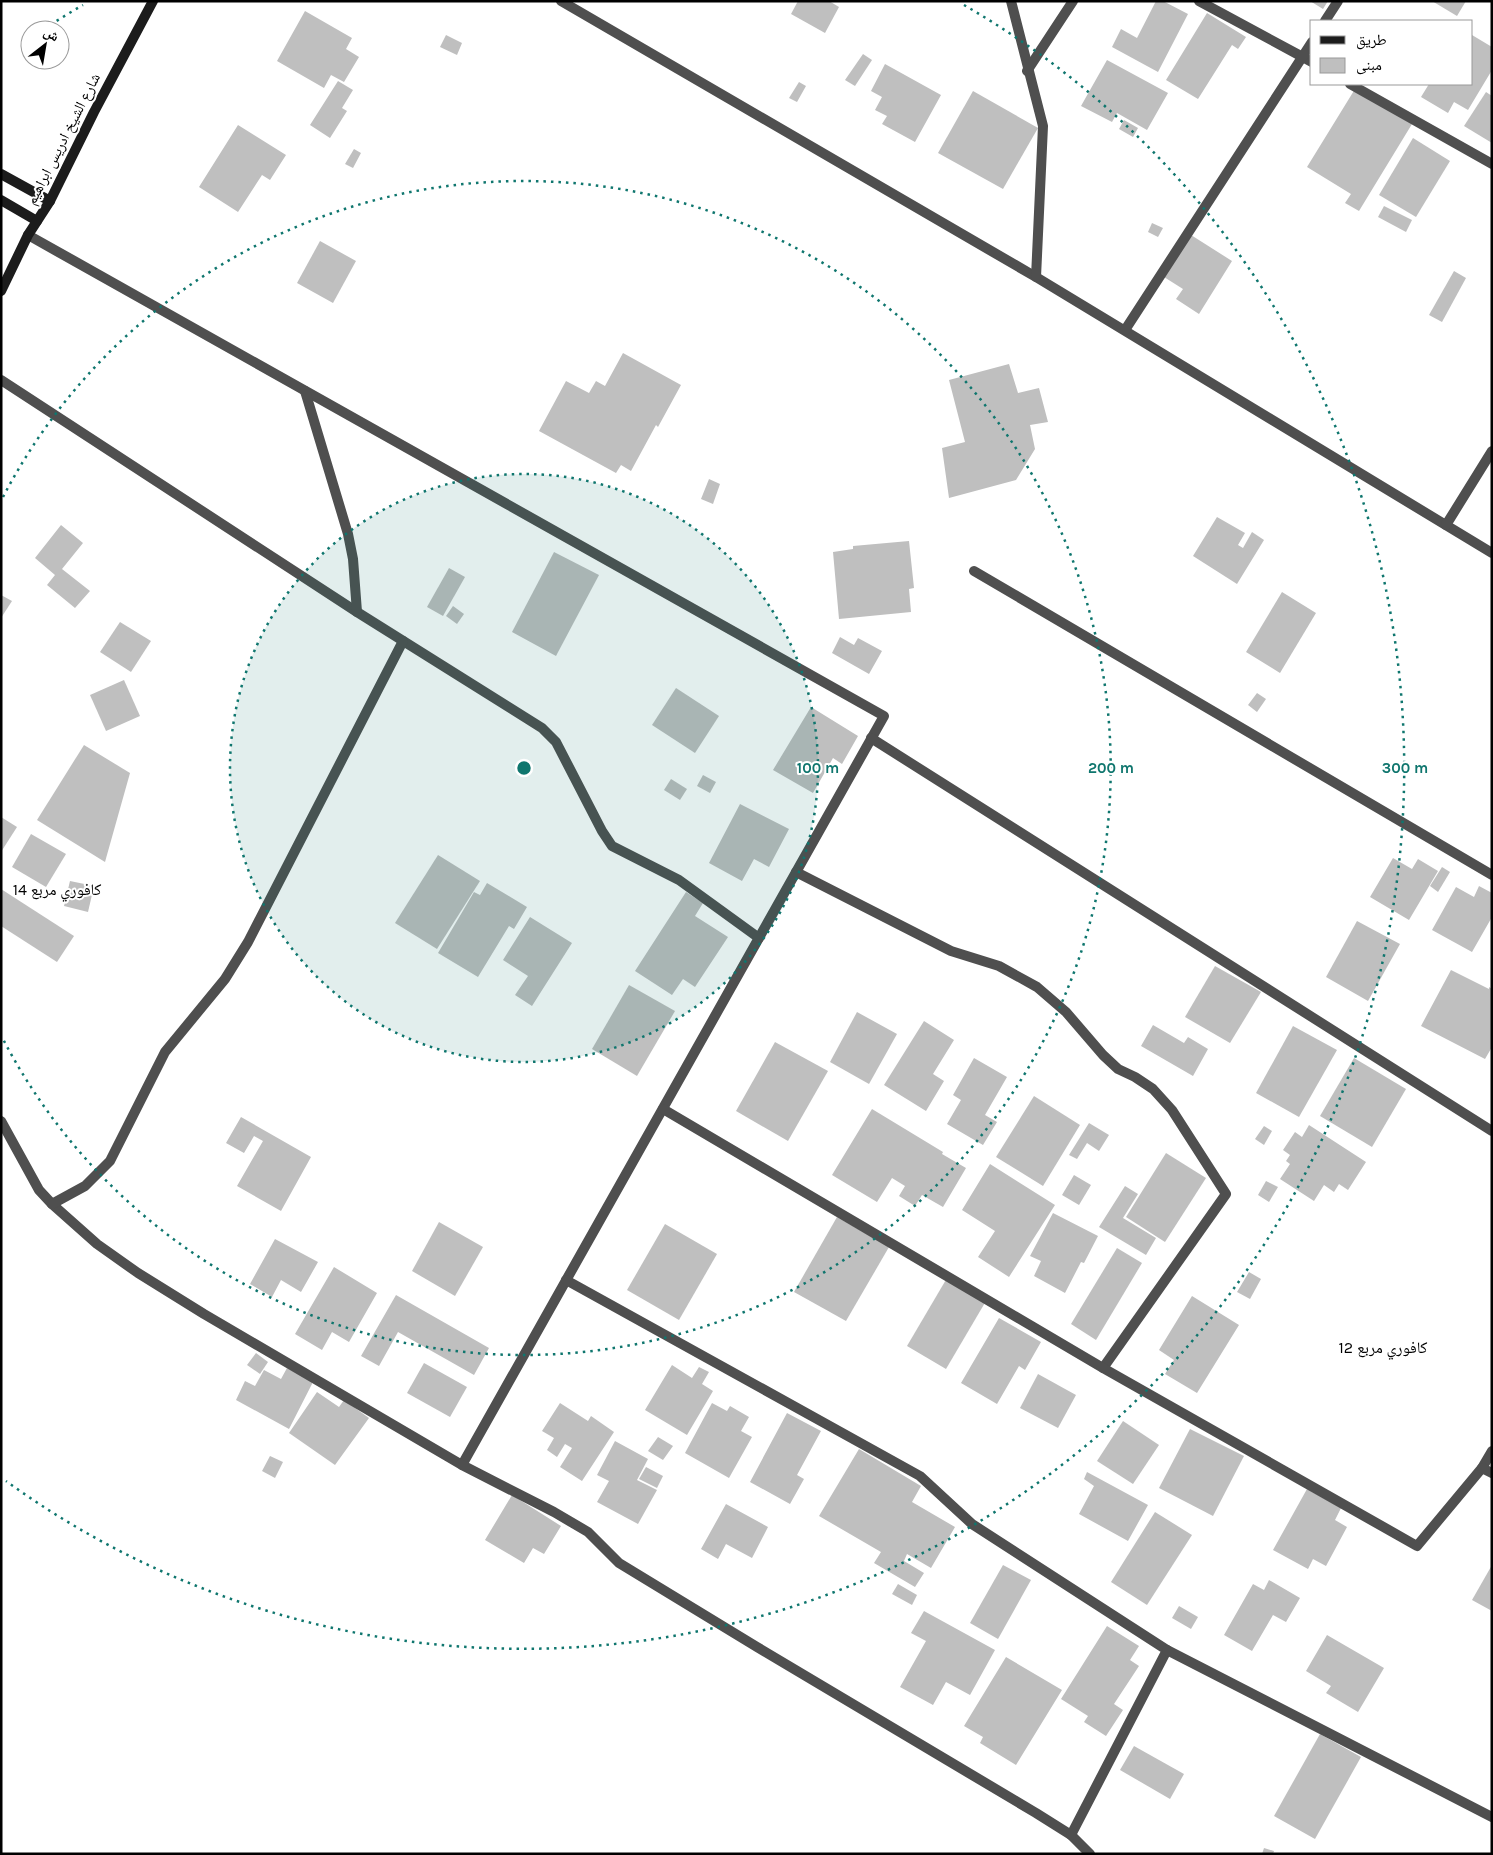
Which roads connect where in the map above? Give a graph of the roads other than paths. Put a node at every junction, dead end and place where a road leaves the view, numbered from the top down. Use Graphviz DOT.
graph roads {
  1 [pos="153,1"];
  2 [pos="560,1"];
  3 [pos="1011,1"];
  4 [pos="1073,1"];
  5 [pos="1199,1"];
  6 [pos="1338,1"];
  7 [pos="1326,20"];
  8 [pos="1307,59"];
  9 [pos="1027,71"];
  10 [pos="1352,85"];
  11 [pos="1492,164"];
  12 [pos="1,174"];
  13 [pos="1,200"];
  14 [pos="50,201"];
  15 [pos="37,222"];
  16 [pos="28,235"];
  17 [pos="1036,277"];
  18 [pos="1,291"];
  19 [pos="1125,330"];
  20 [pos="1,380"];
  21 [pos="305,391"];
  22 [pos="1492,451"];
  23 [pos="1446,525"];
  24 [pos="1492,553"];
  25 [pos="974,571"];
  26 [pos="357,612"];
  27 [pos="403,641"];
  28 [pos="871,738"];
  29 [pos="796,872"];
  30 [pos="1492,875"];
  31 [pos="759,938"];
  32 [pos="663,1109"];
  33 [pos="1,1121"];
  34 [pos="1492,1131"];
  35 [pos="52,1204"];
  36 [pos="566,1280"];
  37 [pos="1104,1368"];
  38 [pos="1492,1451"];
  39 [pos="462,1464"];
  40 [pos="1482,1468"];
  41 [pos="1492,1473"];
  42 [pos="1167,1650"];
  43 [pos="1492,1817"];
  44 [pos="1071,1835"];
  45 [pos="1090,1854"];
  1 -- 14 [label="street, شارع الشيخ ادريس ابراهيم"];
  2 -- 17 [label="street"];
  3 -- 9 [label="street"];
  4 -- 9 [label="street"];
  5 -- 8 [label="street"];
  6 -- 7 [label="street"];
  8 -- 19 [label="street"];
  9 -- 17 [label="street"];
  10 -- 11 [label="street"];
  12 -- 14 [label="street"];
  13 -- 15 [label="street"];
  14 -- 15 [label="street, شارع الشيخ ادريس ابراهيم"];
  15 -- 16 [label="street, شارع الشيخ ادريس ابراهيم"];
  16 -- 18 [label="street, شارع الشيخ ادريس ابراهيم"];
  16 -- 21 [label="street"];
  17 -- 19 [label="street"];
  19 -- 23 [label="street"];
  20 -- 26 [label="street"];
  21 -- 26 [label="street"];
  21 -- 28 [label="street"];
  22 -- 23 [label="street"];
  23 -- 24 [label="street"];
  25 -- 30 [label="street"];
  26 -- 27 [label="street"];
  27 -- 31 [label="street"];
  27 -- 35 [label="street"];
  28 -- 29 [label="street"];
  28 -- 34 [label="street"];
  29 -- 31 [label="street"];
  29 -- 37 [label="street"];
  31 -- 32 [label="street"];
  32 -- 36 [label="street"];
  32 -- 37 [label="street"];
  33 -- 35 [label="street"];
  35 -- 39 [label="street"];
  36 -- 39 [label="street"];
  36 -- 42 [label="street"];
  37 -- 40 [label="street"];
  38 -- 40 [label="street"];
  39 -- 44 [label="street"];
  40 -- 41 [label="street"];
  42 -- 43 [label="street"];
  42 -- 44 [label="street"];
  44 -- 45 [label="street"];
}
